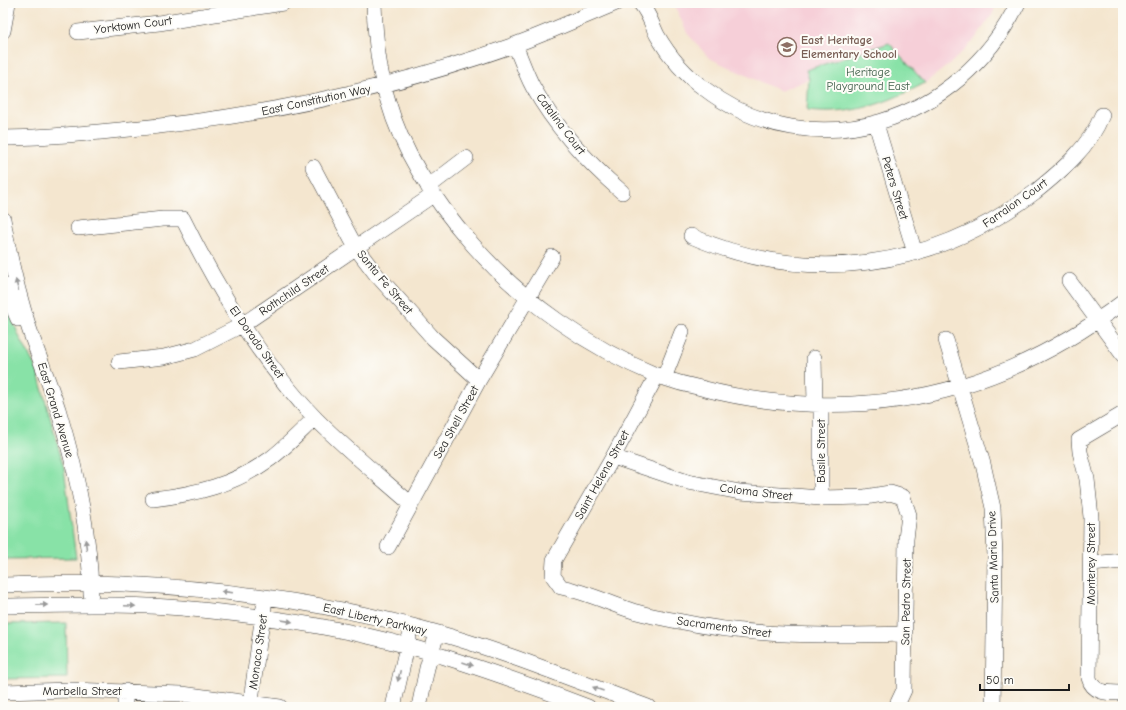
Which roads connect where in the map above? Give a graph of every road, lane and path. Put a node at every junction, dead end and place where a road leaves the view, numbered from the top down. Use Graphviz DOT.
graph roads {
  1 [pos="8,3"];
  2 [pos="283,3"];
  3 [pos="374,3"];
  4 [pos="616,3"];
  5 [pos="640,3"];
  6 [pos="1018,3"];
  7 [pos="3,31"];
  8 [pos="78,32"];
  9 [pos="515,45"];
  10 [pos="383,84"];
  11 [pos="1102,115"];
  12 [pos="876,124"];
  13 [pos="3,138"];
  14 [pos="466,158"];
  15 [pos="313,167"];
  16 [pos="431,191"];
  17 [pos="622,192"];
  18 [pos="3,219"];
  19 [pos="78,228"];
  20 [pos="691,236"];
  21 [pos="356,248"];
  22 [pos="915,253"];
  23 [pos="552,257"];
  24 [pos="1069,281"];
  25 [pos="3,285"];
  26 [pos="528,298"];
  27 [pos="1123,302"];
  28 [pos="1099,321"];
  29 [pos="242,325"];
  30 [pos="30,329"];
  31 [pos="682,332"];
  32 [pos="946,340"];
  33 [pos="1123,355"];
  34 [pos="814,358"];
  35 [pos="119,362"];
  36 [pos="660,377"];
  37 [pos="479,380"];
  38 [pos="960,386"];
  39 [pos="818,404"];
  40 [pos="1123,414"];
  41 [pos="316,418"];
  42 [pos="613,457"];
  43 [pos="903,497"];
  44 [pos="821,498"];
  45 [pos="153,499"];
  46 [pos="411,504"];
  47 [pos="388,547"];
  48 [pos="1123,561"];
  49 [pos="1091,564"];
  50 [pos="553,576"];
  51 [pos="90,584"];
  52 [pos="3,585"];
  53 [pos="266,596"];
  54 [pos="91,605"];
  55 [pos="3,606"];
  56 [pos="262,617"];
  57 [pos="412,626"];
  58 [pos="437,633"];
  59 [pos="905,634"];
  60 [pos="406,646"];
  61 [pos="431,653"];
  62 [pos="125,691"];
  63 [pos="3,692"];
  64 [pos="1123,693"];
  65 [pos="250,705"];
  66 [pos="125,707"];
  67 [pos="280,707"];
  68 [pos="393,707"];
  69 [pos="419,707"];
  70 [pos="588,707"];
  71 [pos="648,707"];
  72 [pos="896,707"];
  73 [pos="993,707"];
  1 -- 7 [label="street"];
  2 -- 8 [label="street, Yorktown Court"];
  3 -- 10 [label="street"];
  4 -- 9 [label="street, East Constitution Way"];
  5 -- 12 [label="street"];
  6 -- 12 [label="street"];
  9 -- 10 [label="street, East Constitution Way"];
  9 -- 17 [label="street, Catalina Court"];
  10 -- 13 [label="street, East Constitution Way"];
  10 -- 16 [label="street"];
  11 -- 22 [label="street, Farralon Court"];
  12 -- 22 [label="street, Peters Street"];
  14 -- 16 [label="street, Rothchild Street"];
  15 -- 21 [label="street, Santa Fe Street"];
  16 -- 21 [label="street, Rothchild Street"];
  16 -- 26 [label="street"];
  30 -- 18 [label="street, East Grand Avenue, one-way"];
  19 -- 29 [label="street, El Dorado Street"];
  20 -- 22 [label="street, Farralon Court"];
  21 -- 29 [label="street, Rothchild Street"];
  21 -- 37 [label="street, Santa Fe Street"];
  23 -- 26 [label="street, Sea Shell Street"];
  24 -- 28 [label="street"];
  25 -- 30 [label="street"];
  26 -- 36 [label="street"];
  26 -- 37 [label="street, Sea Shell Street"];
  27 -- 28 [label="street"];
  28 -- 33 [label="street"];
  28 -- 38 [label="street"];
  29 -- 35 [label="street, Rothchild Street"];
  29 -- 41 [label="street, El Dorado Street"];
  51 -- 30 [label="street, East Grand Avenue, one-way"];
  31 -- 36 [label="street, Saint Helena Street"];
  32 -- 38 [label="street, Santa Maria Drive"];
  34 -- 39 [label="street, Basile Street"];
  36 -- 39 [label="street"];
  36 -- 42 [label="street, Saint Helena Street"];
  37 -- 46 [label="street, Sea Shell Street"];
  38 -- 39 [label="street"];
  38 -- 73 [label="street, Santa Maria Drive"];
  39 -- 44 [label="street, Basile Street"];
  40 -- 49 [label="street, Monterey Street"];
  41 -- 45 [label="street"];
  41 -- 46 [label="street, El Dorado Street"];
  42 -- 44 [label="street, Coloma Street"];
  42 -- 50 [label="street, Saint Helena Street"];
  43 -- 44 [label="street, Coloma Street"];
  43 -- 59 [label="street, San Pedro Street"];
  46 -- 47 [label="street, Sea Shell Street"];
  48 -- 49 [label="street"];
  49 -- 64 [label="street, Monterey Street"];
  50 -- 59 [label="street, Sacramento Street"];
  51 -- 52 [label="street, East Liberty Parkway"];
  53 -- 51 [label="street, East Liberty Parkway, one-way"];
  51 -- 54 [label="street, East Grand Avenue"];
  53 -- 56 [label="street, Monaco Street"];
  53 -- 57 [label="street, East Liberty Parkway"];
  55 -- 54 [label="street, East Liberty Parkway, one-way"];
  54 -- 56 [label="street, East Liberty Parkway, one-way"];
  56 -- 60 [label="street, East Liberty Parkway, one-way"];
  56 -- 65 [label="street, Monaco Street"];
  57 -- 58 [label="street, East Liberty Parkway"];
  57 -- 60 [label="street"];
  58 -- 61 [label="street"];
  71 -- 58 [label="street, East Liberty Parkway, one-way"];
  59 -- 72 [label="street, San Pedro Street"];
  60 -- 61 [label="street, East Liberty Parkway"];
  60 -- 68 [label="street, one-way"];
  61 -- 69 [label="street"];
  61 -- 70 [label="street, East Liberty Parkway, one-way"];
  62 -- 63 [label="street, Marbella Street"];
  62 -- 65 [label="street, Marbella Street"];
  62 -- 66 [label="street"];
  65 -- 67 [label="street, Marbella Street"];
}
